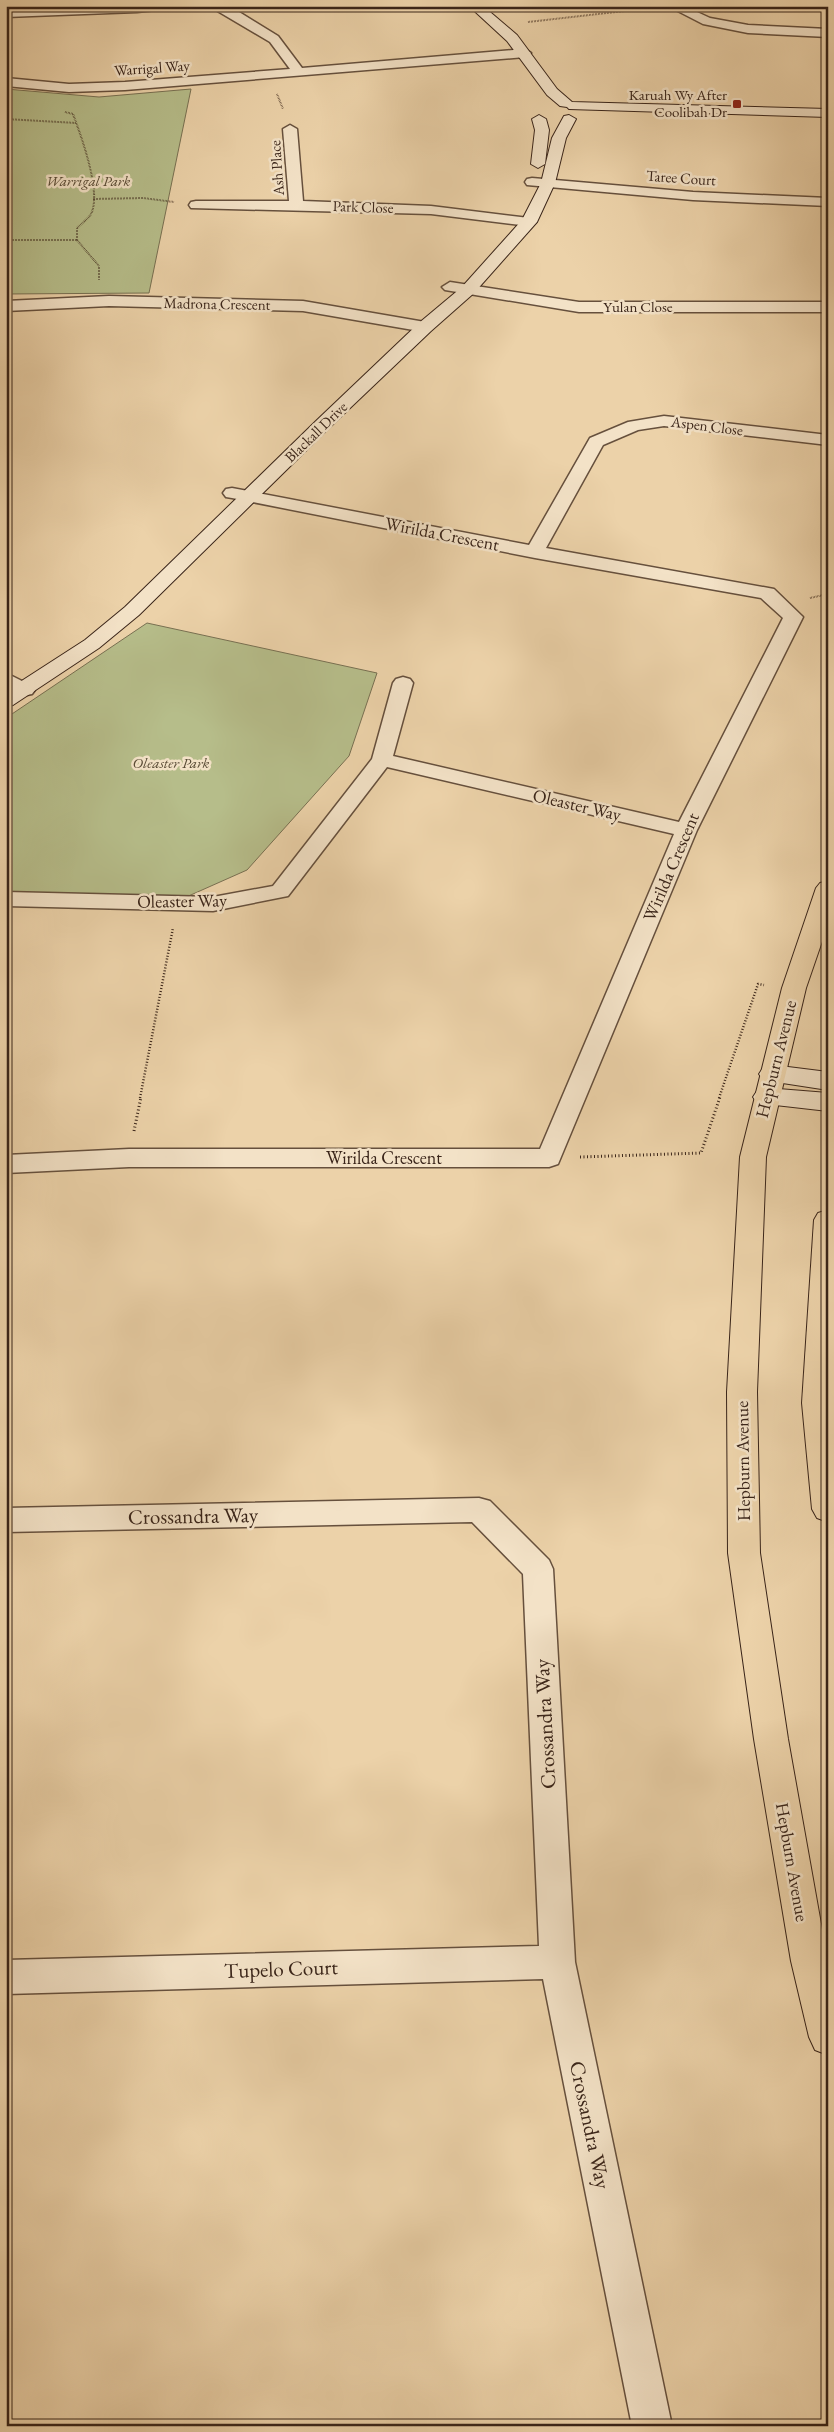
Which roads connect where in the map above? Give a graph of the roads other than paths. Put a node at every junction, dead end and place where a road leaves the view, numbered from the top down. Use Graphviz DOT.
graph roads {
  1 [pos="156,6"];
  2 [pos="215,6"];
  3 [pos="461,6"];
  4 [pos="475,6"];
  5 [pos="674,6"];
  6 [pos="6,13"];
  7 [pos="828,32"];
  8 [pos="519,54"];
  9 [pos="299,72"];
  10 [pos="6,82"];
  11 [pos="533,88"];
  12 [pos="572,111"];
  13 [pos="828,113"];
  14 [pos="290,129"];
  15 [pos="540,183"];
  16 [pos="828,202"];
  17 [pos="196,205"];
  18 [pos="296,205"];
  19 [pos="510,219"];
  20 [pos="529,222"];
  21 [pos="450,287"];
  22 [pos="468,290"];
  23 [pos="6,306"];
  24 [pos="828,306"];
  25 [pos="407,324"];
  26 [pos="425,327"];
  27 [pos="828,440"];
  28 [pos="240,495"];
  29 [pos="535,552"];
  30 [pos="403,682"];
  31 [pos="12,683"];
  32 [pos="6,701"];
  33 [pos="382,760"];
  34 [pos="686,830"];
  35 [pos="828,888"];
  36 [pos="6,898"];
  37 [pos="828,1081"];
  38 [pos="769,1086"];
  39 [pos="828,1102"];
  40 [pos="6,1164"];
  41 [pos="828,1220"];
  42 [pos="828,1509"];
  43 [pos="6,1520"];
  44 [pos="556,1962"];
  45 [pos="6,1977"];
  46 [pos="828,2037"];
  47 [pos="652,2426"];
  1 -- 6 [label="street"];
  2 -- 9 [label="street"];
  3 -- 8 [label="main road"];
  4 -- 8 [label="main road"];
  5 -- 7 [label="street"];
  8 -- 9 [label="street, Warrigal Way"];
  8 -- 11 [label="main road"];
  8 -- 12 [label="main road"];
  9 -- 10 [label="street, Warrigal Way"];
  12 -- 13 [label="main road"];
  12 -- 15 [label="main road, Blackall Drive"];
  12 -- 15 [label="main road, Blackall Drive"];
  14 -- 18 [label="street, Ash Place"];
  15 -- 16 [label="street, Taree Court"];
  15 -- 19 [label="main road, Blackall Drive"];
  15 -- 20 [label="main road, Blackall Drive"];
  17 -- 18 [label="street, Park Close"];
  18 -- 19 [label="street, Park Close"];
  19 -- 20 [label="street, Park Close"];
  19 -- 21 [label="main road, Blackall Drive"];
  20 -- 22 [label="main road, Blackall Drive"];
  21 -- 22 [label="street, Yulan Close"];
  21 -- 25 [label="main road, Blackall Drive"];
  22 -- 24 [label="street, Yulan Close"];
  22 -- 26 [label="main road, Blackall Drive"];
  23 -- 25 [label="street, Madrona Crescent"];
  25 -- 26 [label="street, Madrona Crescent"];
  25 -- 28 [label="main road, Blackall Drive"];
  26 -- 28 [label="main road, Blackall Drive"];
  27 -- 29 [label="street, Aspen Close"];
  28 -- 29 [label="street, Wirilda Crescent"];
  28 -- 31 [label="main road, Blackall Drive"];
  29 -- 34 [label="street, Wirilda Crescent"];
  30 -- 33 [label="street, Oleaster Way"];
  31 -- 32 [label="main road, Blackall Drive"];
  33 -- 34 [label="street, Oleaster Way"];
  33 -- 36 [label="street, Oleaster Way"];
  34 -- 40 [label="street, Wirilda Crescent"];
  35 -- 38 [label="main road, Hepburn Avenue"];
  37 -- 38 [label="main road"];
  38 -- 39 [label="main road"];
  38 -- 46 [label="main road, Hepburn Avenue"];
  41 -- 42 [label="main road"];
  43 -- 44 [label="street, Crossandra Way"];
  44 -- 45 [label="street, Tupelo Court"];
  44 -- 47 [label="street, Crossandra Way"];
}
